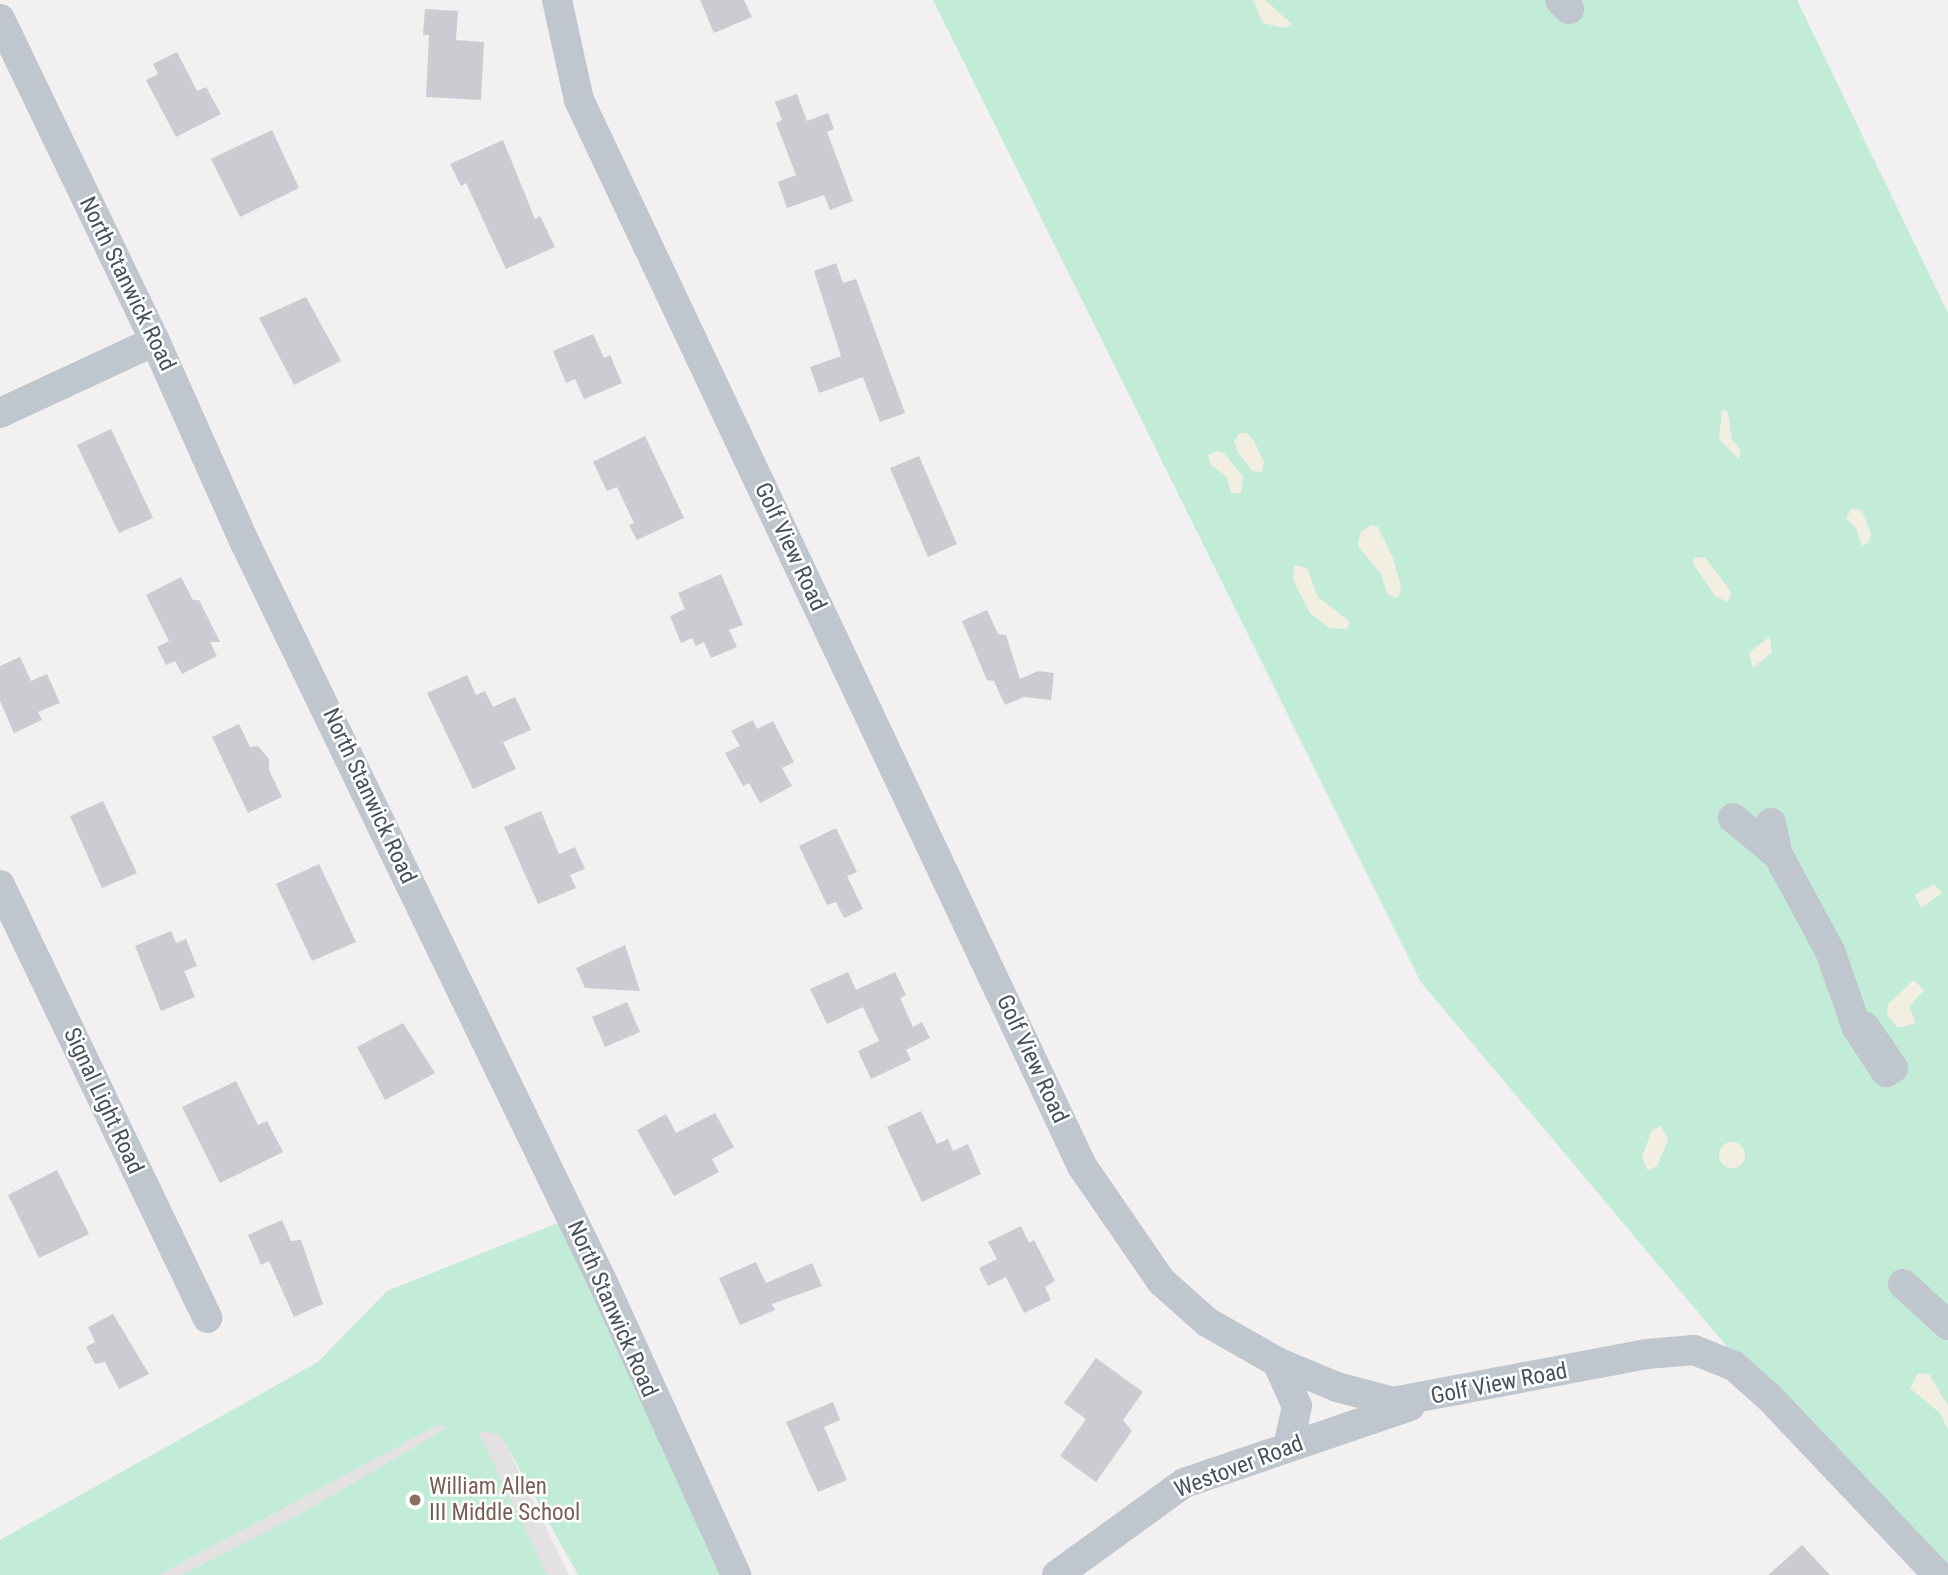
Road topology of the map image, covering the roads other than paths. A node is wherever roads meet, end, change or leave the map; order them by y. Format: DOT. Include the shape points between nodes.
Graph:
graph roads {
  1 [pos="557,0"];
  2 [pos="0,19"];
  3 [pos="155,341"];
  4 [pos="0,413"];
  5 [pos="1732,818"];
  6 [pos="1771,823"];
  7 [pos="1778,855"];
  8 [pos="0,885"];
  9 [pos="1865,1027"];
  10 [pos="1903,1284"];
  11 [pos="206,1318"];
  12 [pos="1948,1325"];
  13 [pos="1277,1362"];
  14 [pos="1440,1396"];
  15 [pos="1288,1447"];
  16 [pos="736,1575"];
  17 [pos="1056,1575"];
  18 [pos="1938,1575"];
  1 -- 13 [label="street, Golf View Road" via="579,100 1082,1166 1161,1281 1207,1322"];
  2 -- 3 [label="street, North Stanwick Road"];
  3 -- 4 [label="street"];
  3 -- 16 [label="street, North Stanwick Road" via="246,545 604,1285"];
  5 -- 7 [label="street"];
  6 -- 7 [label="street"];
  7 -- 9 [label="street" via="1830,951 1857,1028 1886,1072 1893,1068"];
  8 -- 11 [label="street, Signal Light Road"];
  10 -- 12 [label="street"];
  13 -- 14 [label="street, Golf View Road" via="1337,1387 1393,1402"];
  13 -- 15 [label="street" via="1297,1406"];
  14 -- 15 [label="street, Westover Road"];
  14 -- 18 [label="street, Golf View Road" via="1647,1354 1694,1350 1734,1366 1770,1398"];
  15 -- 17 [label="street, Westover Road" via="1184,1483"];
}
